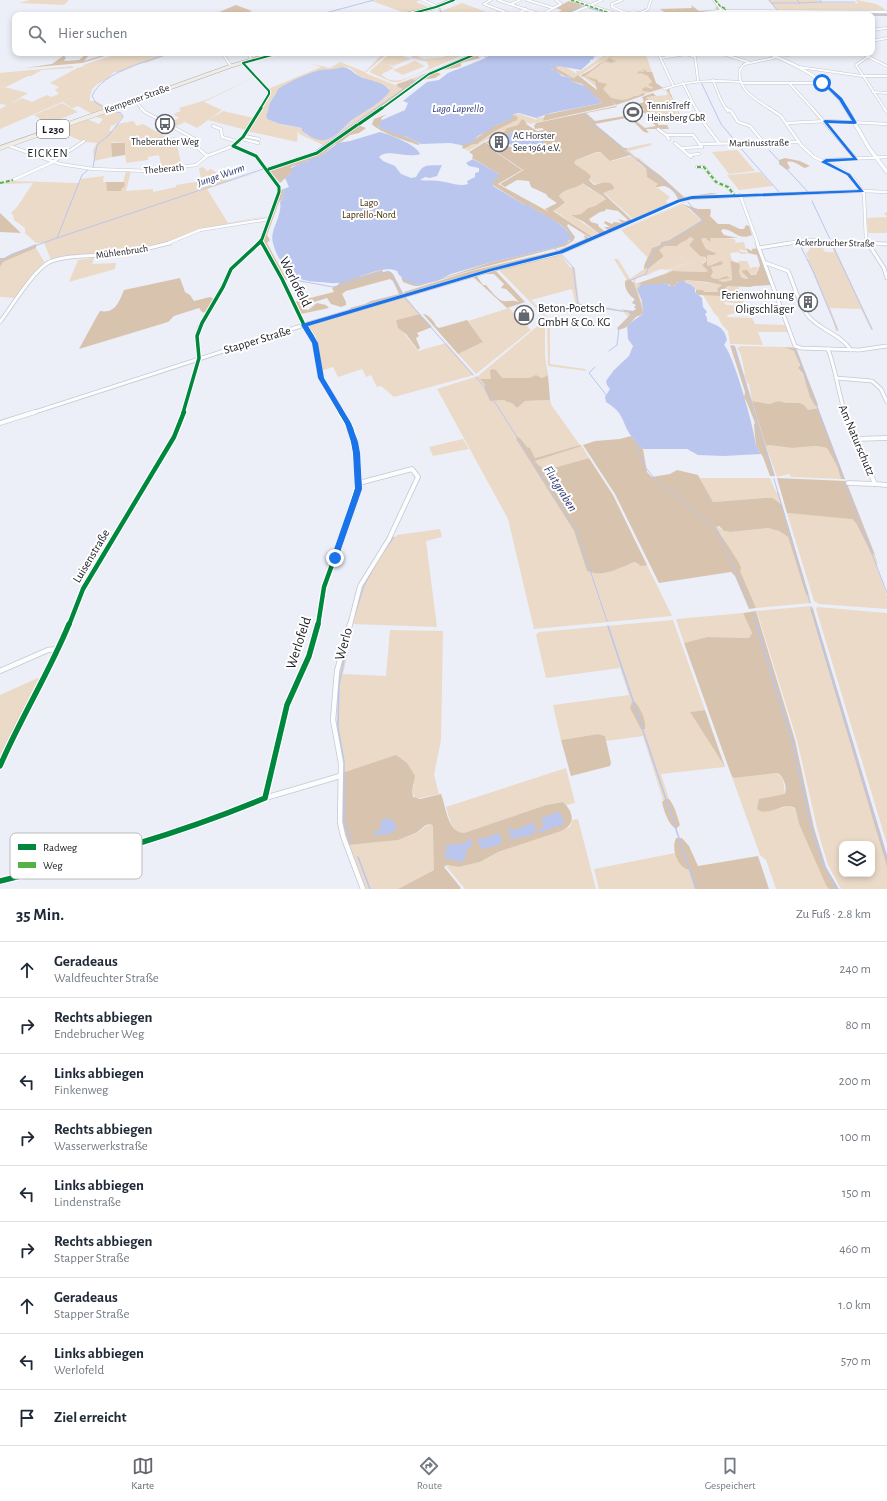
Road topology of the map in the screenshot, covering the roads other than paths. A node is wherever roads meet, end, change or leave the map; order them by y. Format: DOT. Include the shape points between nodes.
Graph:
graph roads {
  1 [pos="423,0"];
  2 [pos="452,0"];
  3 [pos="491,0"];
  4 [pos="498,0"];
  5 [pos="520,0"];
  6 [pos="528,0"];
  7 [pos="556,0"];
  8 [pos="573,0"];
  9 [pos="602,0"];
  10 [pos="622,0"];
  11 [pos="650,0"];
  12 [pos="714,0"];
  13 [pos="511,4"];
  14 [pos="437,6"];
  15 [pos="590,6"];
  16 [pos="553,8"];
  17 [pos="526,10"];
  18 [pos="722,11"];
  19 [pos="414,12"];
  20 [pos="504,12"];
  21 [pos="520,12"];
  22 [pos="532,12"];
  23 [pos="547,12"];
  24 [pos="575,12"];
  25 [pos="609,12"];
  26 [pos="623,12"];
  27 [pos="641,12"];
  28 [pos="752,12"];
  29 [pos="887,12"];
  30 [pos="886,29"];
  31 [pos="875,30"];
  32 [pos="887,38"];
  33 [pos="875,40"];
  34 [pos="224,56"];
  35 [pos="250,56"];
  36 [pos="263,56"];
  37 [pos="674,56"];
  38 [pos="692,56"];
  39 [pos="729,56"];
  40 [pos="775,56"];
  41 [pos="781,56"];
  42 [pos="869,56"];
  43 [pos="660,58"];
  44 [pos="251,59"];
  45 [pos="242,62"];
  46 [pos="748,62"];
  47 [pos="231,66"];
  48 [pos="799,66"];
  49 [pos="887,66"];
  50 [pos="862,76"];
  51 [pos="887,76"];
  52 [pos="698,80"];
  53 [pos="713,80"];
  54 [pos="683,83"];
  55 [pos="741,83"];
  56 [pos="789,83"];
  57 [pos="822,83"];
  58 [pos="673,85"];
  59 [pos="664,89"];
  60 [pos="873,92"];
  61 [pos="887,93"];
  62 [pos="135,100"];
  63 [pos="887,112"];
  64 [pos="825,121"];
  65 [pos="787,123"];
  66 [pos="855,123"];
  67 [pos="887,124"];
  68 [pos="213,126"];
  69 [pos="658,129"];
  70 [pos="666,135"];
  71 [pos="244,136"];
  72 [pos="260,139"];
  73 [pos="670,139"];
  74 [pos="240,140"];
  75 [pos="84,141"];
  76 [pos="799,142"];
  77 [pos="258,143"];
  78 [pos="675,143"];
  79 [pos="719,143"];
  80 [pos="764,143"];
  81 [pos="699,144"];
  82 [pos="7,145"];
  83 [pos="233,146"];
  84 [pos="0,148"];
  85 [pos="681,148"];
  86 [pos="699,154"];
  87 [pos="207,156"];
  88 [pos="887,157"];
  89 [pos="874,158"];
  90 [pos="856,159"];
  91 [pos="53,162"];
  92 [pos="824,162"];
  93 [pos="697,167"];
  94 [pos="887,172"];
  95 [pos="13,180"];
  96 [pos="863,191"];
  97 [pos="887,192"];
  98 [pos="735,196"];
  99 [pos="740,196"];
  100 [pos="269,219"];
  101 [pos="261,241"];
  102 [pos="867,242"];
  103 [pos="887,244"];
  104 [pos="759,248"];
  105 [pos="766,263"];
  106 [pos="887,278"];
  107 [pos="0,322"];
  108 [pos="304,325"];
  109 [pos="887,346"];
  110 [pos="828,349"];
  111 [pos="851,350"];
  112 [pos="199,358"];
  113 [pos="836,378"];
  114 [pos="887,402"];
  115 [pos="0,423"];
  116 [pos="887,438"];
  117 [pos="854,439"];
  118 [pos="358,483"];
  119 [pos="848,483"];
  120 [pos="875,484"];
  121 [pos="887,485"];
  122 [pos="58,649"];
  123 [pos="0,671"];
  124 [pos="0,766"];
  125 [pos="340,776"];
  126 [pos="265,798"];
  127 [pos="142,843"];
  128 [pos="10,878"];
  129 [pos="0,881"];
  130 [pos="363,889"];
  1 -- 14 [label="street"];
  2 -- 14 [label="main road"];
  3 -- 20 [label="street" via="484,4"];
  4 -- 13 [label="street"];
  5 -- 13 [label="street"];
  6 -- 16 [label="street"];
  7 -- 16 [label="street" via="561,3"];
  8 -- 15 [label="main road"];
  9 -- 15 [label="street"];
  10 -- 26 [label="street" via="612,4 612,7"];
  11 -- 27 [label="street" via="648,9"];
  12 -- 18 [label="street"];
  13 -- 17 [label="street"];
  14 -- 19 [label="main road"];
  15 -- 24 [label="street"];
  15 -- 25 [label="main road"];
  16 -- 23 [label="street"];
  17 -- 21 [label="street"];
  17 -- 22 [label="street"];
  18 -- 28 [label="main road"];
  18 -- 28 [label="main road"];
  28 -- 29 [label="main road"];
  30 -- 31 [label="street"];
  32 -- 33 [label="street"];
  34 -- 47 [label="street"];
  35 -- 44 [label="street"];
  36 -- 44 [label="main road, Kempener Straße / L 230"];
  37 -- 43 [label="street"];
  38 -- 52 [label="street" via="695,57"];
  39 -- 46 [label="street"];
  40 -- 46 [label="street" via="771,59"];
  41 -- 48 [label="main road"];
  42 -- 49 [label="street"];
  42 -- 50 [label="street" via="856,64"];
  43 -- 58 [label="street"];
  44 -- 45 [label="main road, Kempener Straße / L 230"];
  45 -- 47 [label="main road, Kempener Straße / L 230"];
  45 -- 71 [label="street" via="270,92"];
  46 -- 55 [label="street" via="738,69"];
  47 -- 62 [label="main road, Kempener Straße / L 230"];
  48 -- 50 [label="street"];
  48 -- 57 [label="main road"];
  50 -- 51 [label="street"];
  50 -- 60 [label="street"];
  52 -- 53 [label="street"];
  52 -- 54 [label="street"];
  53 -- 55 [label="street"];
  53 -- 80 [label="street" via="727,109 738,122 750,126"];
  54 -- 58 [label="street"];
  54 -- 79 [label="street, Martinusstraße" via="701,120"];
  55 -- 56 [label="street"];
  55 -- 65 [label="street" via="746,92 776,112"];
  56 -- 57 [label="street"];
  56 -- 64 [label="street"];
  57 -- 66 [label="main road" via="840,99"];
  58 -- 59 [label="street"];
  60 -- 61 [label="street"];
  60 -- 63 [label="street"];
  62 -- 82 [label="main road, Kempener Straße / L 230"];
  62 -- 87 [label="street" via="144,110 195,139 198,148"];
  64 -- 65 [label="street"];
  64 -- 66 [label="street"];
  64 -- 90 [label="street"];
  65 -- 76 [label="street"];
  66 -- 67 [label="street"];
  66 -- 89 [label="main road"];
  68 -- 74 [label="street" via="221,129 222,137"];
  69 -- 70 [label="street"];
  70 -- 73 [label="street"];
  70 -- 81 [label="street" via="693,135"];
  71 -- 72 [label="street"];
  71 -- 74 [label="street"];
  74 -- 77 [label="street"];
  74 -- 83 [label="street, Theberath"];
  75 -- 91 [label="street"];
  76 -- 80 [label="street, Martinusstraße"];
  76 -- 92 [label="street" via="814,157"];
  78 -- 85 [label="street"];
  79 -- 80 [label="street, Martinusstraße"];
  79 -- 81 [label="street, Martinusstraße"];
  81 -- 85 [label="street" via="702,147"];
  82 -- 84 [label="main road, Kempener Straße / L 230"];
  82 -- 91 [label="street"];
  83 -- 87 [label="street, Theberath"];
  83 -- 100 [label="street" via="254,155 278,185 279,190"];
  85 -- 86 [label="street" via="690,156"];
  87 -- 91 [label="street, Theberath" via="196,165 149,171 90,169"];
  88 -- 89 [label="street"];
  89 -- 90 [label="street"];
  89 -- 94 [label="main road"];
  90 -- 92 [label="street"];
  91 -- 95 [label="street"];
  92 -- 96 [label="street" via="849,174"];
  93 -- 98 [label="street" via="704,167 716,182 728,187"];
  96 -- 97 [label="street, Stapper Straße"];
  96 -- 99 [label="street, Stapper Straße"];
  96 -- 102 [label="street"];
  98 -- 99 [label="street, Stapper Straße"];
  98 -- 108 [label="street, Stapper Straße" via="685,200 561,252"];
  99 -- 104 [label="street"];
  100 -- 101 [label="street"];
  100 -- 107 [label="street, Mühlenbruch" via="200,230 169,243 131,252 50,262 29,283"];
  101 -- 108 [label="street, Werlofeld"];
  101 -- 112 [label="street, Luisenstraße" via="233,267 204,319 197,336"];
  102 -- 103 [label="street, Ackerbrucher Straße"];
  102 -- 104 [label="street, Ackerbrucher Straße" via="806,240"];
  102 -- 106 [label="street" via="884,268"];
  104 -- 105 [label="street"];
  105 -- 110 [label="street" via="795,346"];
  105 -- 111 [label="street" via="788,271 807,314 840,336"];
  108 -- 112 [label="street, Stapper Straße"];
  108 -- 118 [label="street, Werlofeld" via="315,343 321,378 353,435"];
  109 -- 111 [label="street"];
  110 -- 111 [label="street"];
  110 -- 113 [label="street, Am Naturschutz"];
  112 -- 115 [label="street, Stapper Straße"];
  112 -- 122 [label="street, Luisenstraße" via="174,437 83,590"];
  113 -- 114 [label="street" via="875,383"];
  113 -- 117 [label="street, Am Naturschutz" via="843,410"];
  116 -- 117 [label="street"];
  117 -- 120 [label="street, Am Naturschutz"];
  118 -- 125 [label="street, Werlo" via="412,469 418,477 389,539 360,586 340,657 333,720 341,763"];
  118 -- 126 [label="street, Werlofeld" via="348,522 324,587 309,656 288,705"];
  119 -- 120 [label="street, Am Naturschutz"];
  120 -- 121 [label="street, Am Naturschutz"];
  122 -- 123 [label="street" via="48,650"];
  122 -- 124 [label="street, Luisenstraße" via="14,733"];
  125 -- 126 [label="street"];
  125 -- 130 [label="street, Werlo" via="340,822"];
  126 -- 127 [label="street"];
  128 -- 129 [label="street"];
}
